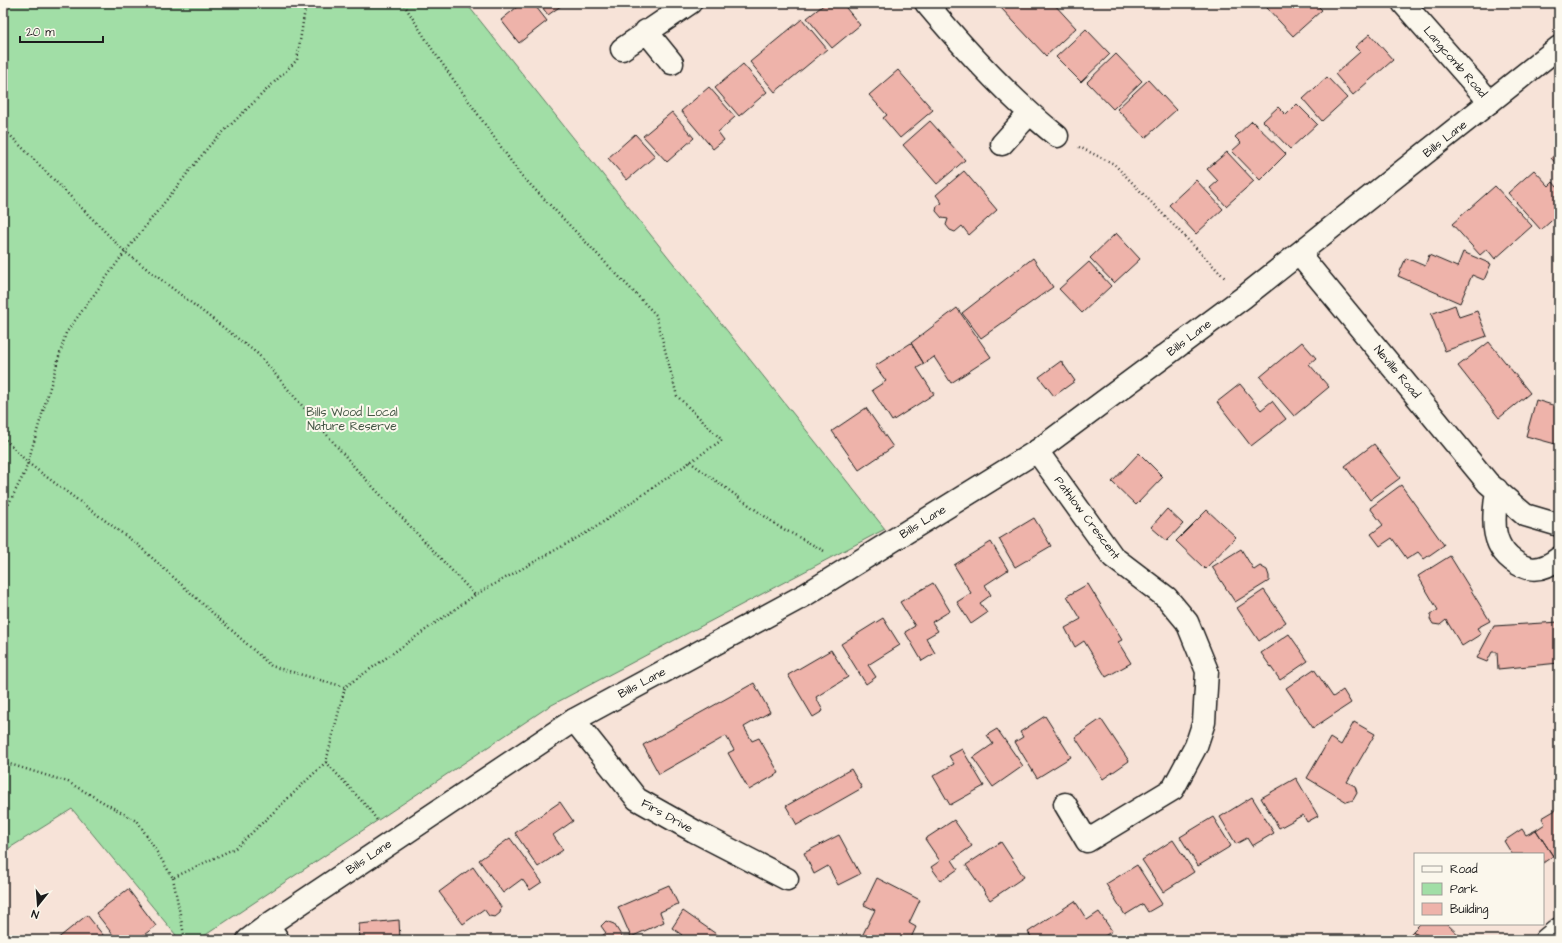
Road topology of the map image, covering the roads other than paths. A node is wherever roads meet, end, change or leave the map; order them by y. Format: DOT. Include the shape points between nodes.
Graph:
graph roads {
  1 [pos="690,3"];
  2 [pos="926,3"];
  3 [pos="1403,3"];
  4 [pos="646,31"];
  5 [pos="1559,47"];
  6 [pos="622,49"];
  7 [pos="672,64"];
  8 [pos="1490,102"];
  9 [pos="1029,114"];
  10 [pos="1057,136"];
  11 [pos="1002,144"];
  12 [pos="1299,254"];
  13 [pos="1037,451"];
  14 [pos="1497,490"];
  15 [pos="1559,525"];
  16 [pos="1559,558"];
  17 [pos="574,720"];
  18 [pos="1065,804"];
  19 [pos="787,879"];
  20 [pos="1559,929"];
  21 [pos="273,932"];
  22 [pos="248,940"];
  23 [pos="1546,940"];
  1 -- 4 [label="street"];
  2 -- 9 [label="street" via="968,53"];
  3 -- 8 [label="street, Langcomb Road"];
  4 -- 6 [label="street"];
  4 -- 7 [label="street"];
  5 -- 8 [label="street, Bills Lane"];
  8 -- 12 [label="street, Bills Lane"];
  9 -- 10 [label="street"];
  9 -- 11 [label="street"];
  12 -- 13 [label="street, Bills Lane" via="1244,298"];
  12 -- 14 [label="street, Neville Road" via="1488,483"];
  13 -- 17 [label="street, Bills Lane" via="806,595"];
  13 -- 18 [label="street, Pathlow Crescent" via="1113,557 1167,598 1187,622 1207,671 1204,722 1196,746 1173,789 1087,841"];
  14 -- 15 [label="street, Neville Road" via="1525,515"];
  14 -- 16 [label="street" via="1495,526 1503,554 1527,568 1541,568"];
  17 -- 19 [label="street, Firs Drive" via="636,799"];
  17 -- 21 [label="street, Bills Lane" via="392,842"];
  20 -- 23 [label="street"];
  21 -- 22 [label="street, Bills Lane"];
}
